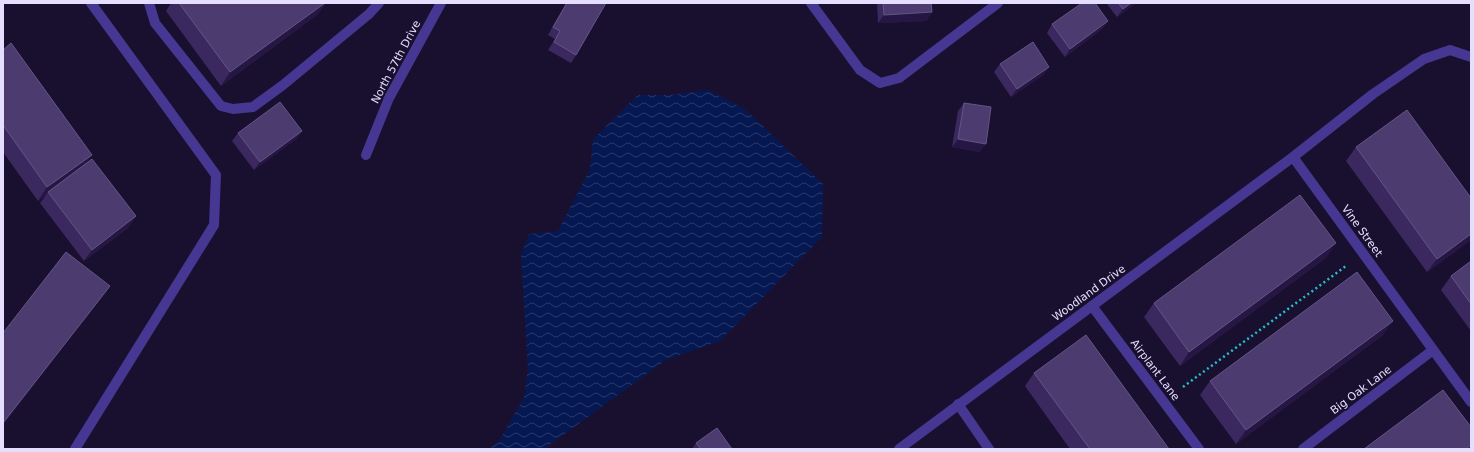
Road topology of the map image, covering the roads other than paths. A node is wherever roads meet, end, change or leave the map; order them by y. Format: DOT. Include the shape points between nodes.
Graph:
graph roads {
  1 [pos="91,3"];
  2 [pos="149,3"];
  3 [pos="379,3"];
  4 [pos="441,3"];
  5 [pos="811,3"];
  6 [pos="998,3"];
  7 [pos="1471,57"];
  8 [pos="366,155"];
  9 [pos="1293,157"];
  10 [pos="1092,306"];
  11 [pos="1433,350"];
  12 [pos="1471,402"];
  13 [pos="958,404"];
  14 [pos="75,449"];
  15 [pos="899,449"];
  16 [pos="989,449"];
  17 [pos="1199,449"];
  18 [pos="1303,449"];
  1 -- 14 [label="street" via="216,175 214,225"];
  2 -- 3 [label="street" via="155,23 164,35 221,106 233,109 253,107 283,85"];
  4 -- 8 [label="street, North 57th Drive" via="389,98"];
  5 -- 6 [label="street" via="860,70 880,83 899,78"];
  7 -- 9 [label="street" via="1450,50 1424,59 1372,94"];
  9 -- 10 [label="street, Woodland Drive"];
  9 -- 11 [label="street, Vine Street"];
  10 -- 13 [label="street, Woodland Drive"];
  10 -- 17 [label="street, Airplant Lane"];
  11 -- 12 [label="street, Vine Street"];
  11 -- 18 [label="street, Big Oak Lane"];
  13 -- 15 [label="street, Woodland Drive"];
  13 -- 16 [label="street"];
}
